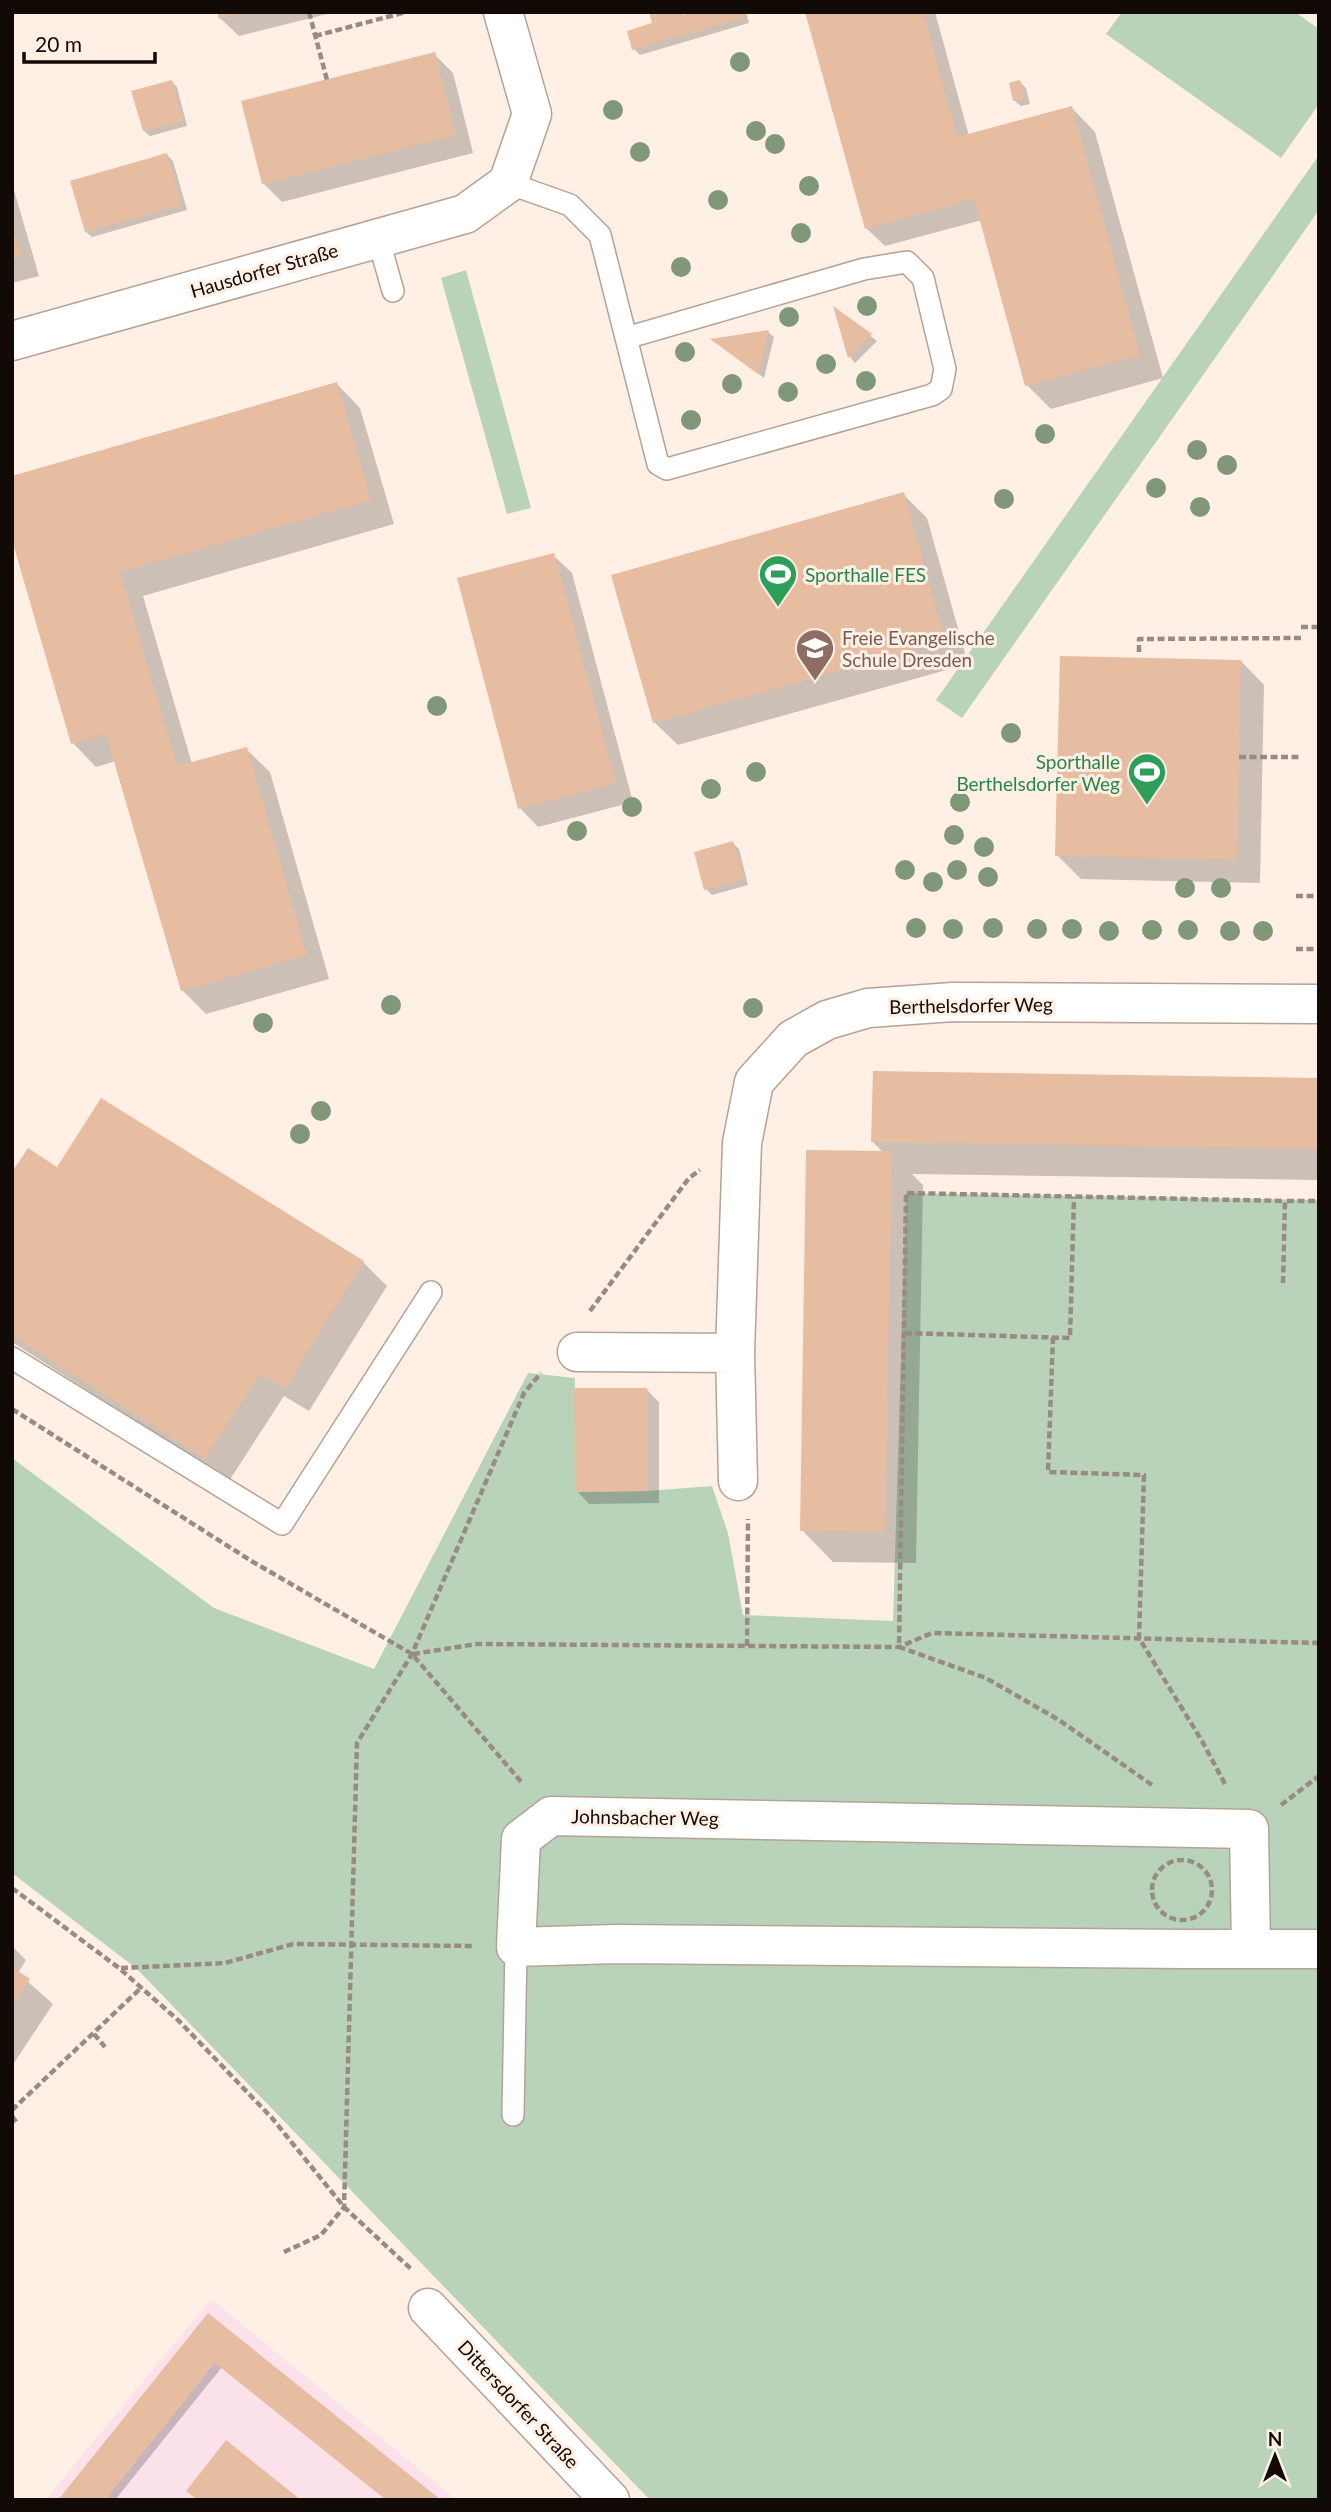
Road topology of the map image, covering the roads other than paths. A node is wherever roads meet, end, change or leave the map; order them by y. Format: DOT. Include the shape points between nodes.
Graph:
graph roads {
  1 [pos="503,12"];
  2 [pos="508,183"];
  3 [pos="378,238"];
  4 [pos="393,291"];
  5 [pos="626,338"];
  6 [pos="12,341"];
  7 [pos="1319,1004"];
  8 [pos="431,1292"];
  9 [pos="577,1352"];
  10 [pos="735,1353"];
  11 [pos="12,1358"];
  12 [pos="738,1481"];
  13 [pos="516,1947"];
  14 [pos="1251,1949"];
  15 [pos="1319,1949"];
  16 [pos="513,2115"];
  17 [pos="428,2308"];
  18 [pos="610,2500"];
  1 -- 2 [label="street" via="532,114"];
  2 -- 3 [label="street, Hausdorfer Straße" via="465,214"];
  2 -- 5 [label="lane" via="570,205 600,235"];
  3 -- 4 [label="lane"];
  3 -- 6 [label="street, Hausdorfer Straße"];
  5 -- 5 [label="lane" via="658,464 667,469 932,395 941,389 945,369 923,278 907,262 864,269"];
  7 -- 10 [label="street, Berthelsdorfer Weg" via="928,1004 868,1008 827,1020 793,1039 754,1083 742,1143"];
  8 -- 11 [label="lane" via="282,1524"];
  9 -- 10 [label="street"];
  10 -- 12 [label="street, Berthelsdorfer Weg"];
  13 -- 14 [label="street"];
  13 -- 14 [label="street, Johnsbacher Weg" via="521,1839 551,1815 1249,1829"];
  13 -- 16 [label="lane"];
  14 -- 15 [label="street"];
  17 -- 18 [label="street, Dittersdorfer Straße"];
}
